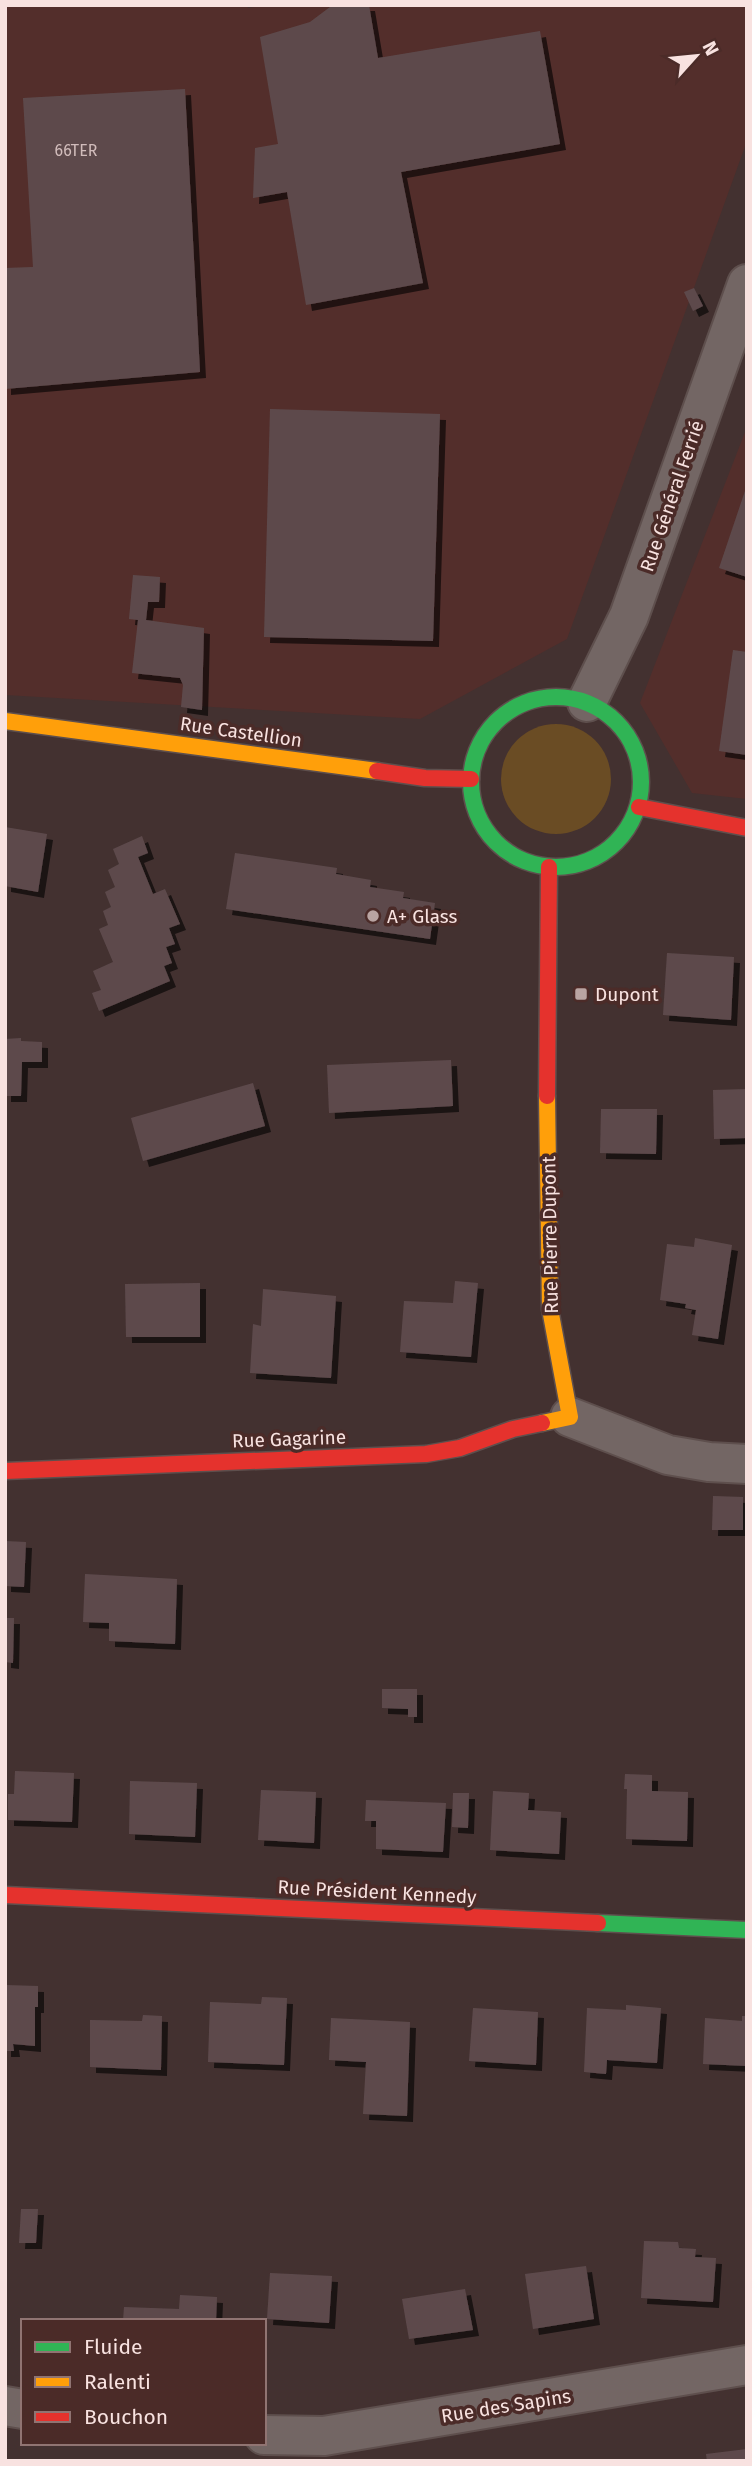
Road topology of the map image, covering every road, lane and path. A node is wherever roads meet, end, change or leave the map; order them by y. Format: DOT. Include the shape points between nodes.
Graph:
graph roads {
  1 [pos="747,284"];
  2 [pos="587,702"];
  3 [pos="5,721"];
  4 [pos="471,779"];
  5 [pos="639,807"];
  6 [pos="747,828"];
  7 [pos="549,867"];
  8 [pos="570,1417"];
  9 [pos="747,1464"];
  10 [pos="5,1471"];
  11 [pos="5,1895"];
  12 [pos="747,1930"];
  13 [pos="747,2365"];
  14 [pos="266,2435"];
  1 -- 2 [label="street, Rue Général Ferrié" via="629,616"];
  2 -- 4 [label="street" via="562,696 512,708 478,746"];
  2 -- 5 [label="street" via="610,716 627,735 638,759"];
  3 -- 4 [label="street, Rue Castellion" via="425,778"];
  4 -- 7 [label="street" via="480,820 494,841 514,857"];
  5 -- 6 [label="street"];
  5 -- 7 [label="street" via="625,833 608,850 586,862"];
  7 -- 8 [label="street, Rue Pierre Dupont" via="550,1309"];
  8 -- 9 [label="street" via="668,1455"];
  8 -- 10 [label="street, Rue Gagarine" via="426,1454"];
  11 -- 12 [label="street, Rue Président Kennedy"];
  13 -- 14 [label="street, Rue des Sapins" via="324,2436"];
}
